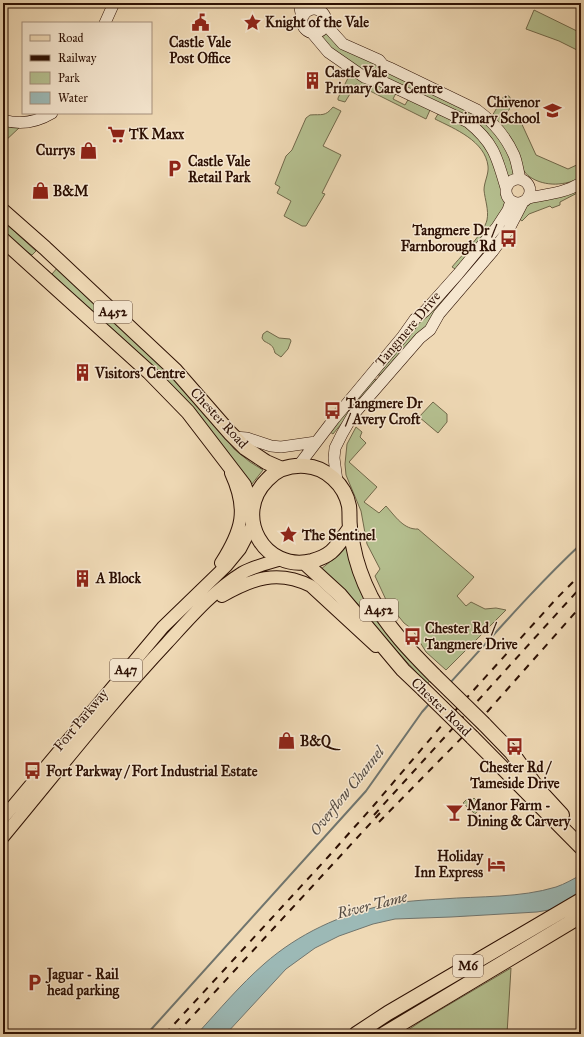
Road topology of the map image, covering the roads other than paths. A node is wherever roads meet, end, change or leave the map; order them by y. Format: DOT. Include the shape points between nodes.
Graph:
graph roads {
  1 [pos="114,3"];
  2 [pos="299,3"];
  3 [pos="317,7"];
  4 [pos="302,18"];
  5 [pos="105,22"];
  6 [pos="325,24"];
  7 [pos="312,33"];
  8 [pos="50,114"];
  9 [pos="3,120"];
  10 [pos="520,179"];
  11 [pos="578,185"];
  12 [pos="506,188"];
  13 [pos="527,196"];
  14 [pos="511,201"];
  15 [pos="3,211"];
  16 [pos="3,240"];
  17 [pos="45,248"];
  18 [pos="84,313"];
  19 [pos="234,437"];
  20 [pos="316,442"];
  21 [pos="226,461"];
  22 [pos="299,465"];
  23 [pos="282,469"];
  24 [pos="337,481"];
  25 [pos="252,509"];
  26 [pos="252,526"];
  27 [pos="350,528"];
  28 [pos="282,559"];
  29 [pos="305,563"];
  30 [pos="186,622"];
  31 [pos="163,627"];
  32 [pos="404,670"];
  33 [pos="3,818"];
  34 [pos="581,836"];
  35 [pos="3,837"];
  36 [pos="581,847"];
  37 [pos="581,900"];
  38 [pos="581,916"];
  39 [pos="356,1034"];
  40 [pos="384,1034"];
  1 -- 5 [label="street"];
  2 -- 4 [label="street"];
  3 -- 4 [label="street" via="304,14"];
  3 -- 6 [label="street" via="325,17"];
  4 -- 7 [label="street" via="304,27"];
  6 -- 7 [label="street" via="322,30"];
  6 -- 10 [label="street" via="343,44 379,60 383,65 487,117 504,138 514,156"];
  7 -- 12 [label="street" via="328,52 364,77 380,81 468,122 486,140 497,158"];
  8 -- 9 [label="street" via="33,121 15,123"];
  10 -- 12 [label="street" via="512,181"];
  10 -- 13 [label="street" via="527,182"];
  11 -- 13 [label="street"];
  12 -- 14 [label="street" via="506,195"];
  13 -- 14 [label="street" via="519,204"];
  13 -- 24 [label="street, Tangmere Drive" via="509,229 493,251 439,314 430,330 420,338 350,420 335,448"];
  14 -- 20 [label="street, Tangmere Drive" via="497,227 458,274 415,319"];
  15 -- 17 [label="highway, Chester Road / A452"];
  16 -- 18 [label="highway, Chester Road / A452"];
  17 -- 18 [label="highway, A452" via="41,259 43,268 74,299"];
  17 -- 19 [label="highway, Chester Road / A452" via="175,370"];
  18 -- 21 [label="highway, Chester Road / A452" via="149,372 188,412"];
  19 -- 20 [label="street" via="281,447"];
  19 -- 23 [label="highway, Chester Road / A452" via="254,455"];
  20 -- 22 [label="street, Tangmere Drive"];
  21 -- 25 [label="highway, Chester Road / A452" via="244,485"];
  21 -- 31 [label="main road" via="240,498 240,526 222,562"];
  22 -- 23 [label="highway"];
  22 -- 24 [label="highway" via="320,469"];
  23 -- 25 [label="highway" via="262,485 255,496"];
  24 -- 27 [label="highway" via="348,505"];
  25 -- 26 [label="highway"];
  26 -- 28 [label="highway" via="263,545"];
  26 -- 31 [label="main road, Fort Parkway / A47" via="240,549 226,566"];
  27 -- 29 [label="highway" via="330,553"];
  27 -- 34 [label="highway, Chester Road / A452, bridge" via="354,549 371,596 387,623 407,648 512,753 554,807"];
  28 -- 29 [label="highway"];
  28 -- 30 [label="main road, Fort Parkway / A47" via="257,566 242,574 217,591"];
  29 -- 32 [label="highway, Chester Road / A452" via="340,595"];
  30 -- 32 [label="main road" via="215,600 240,586 266,577 301,581 311,586"];
  30 -- 35 [label="main road, Fort Parkway / A47" via="144,667"];
  31 -- 33 [label="main road, Fort Parkway / A47"];
  32 -- 36 [label="highway, Chester Road / A452, bridge"];
  37 -- 39 [label="highway, M6"];
  38 -- 40 [label="highway, M6"];
}
